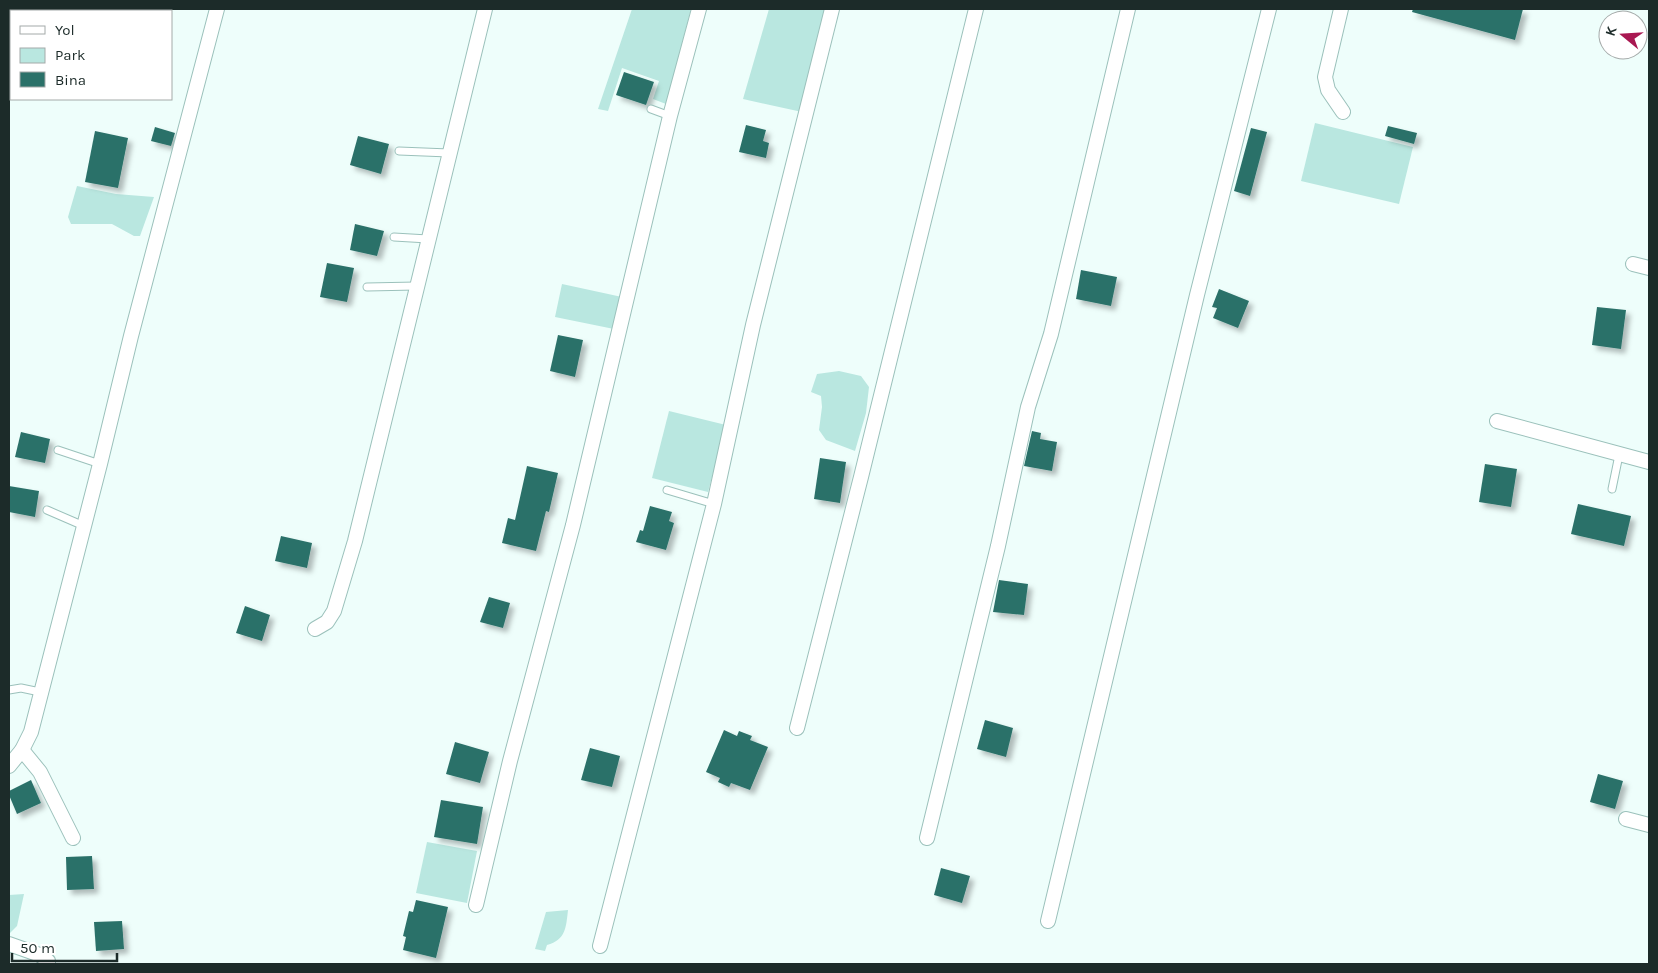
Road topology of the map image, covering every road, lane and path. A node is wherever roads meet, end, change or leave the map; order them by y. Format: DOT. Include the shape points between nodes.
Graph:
graph roads {
  1 [pos="216,9"];
  2 [pos="485,9"];
  3 [pos="698,9"];
  4 [pos="832,9"];
  5 [pos="976,9"];
  6 [pos="1128,9"];
  7 [pos="1269,9"];
  8 [pos="1341,9"];
  9 [pos="652,109"];
  10 [pos="1343,112"];
  11 [pos="670,116"];
  12 [pos="399,151"];
  13 [pos="449,153"];
  14 [pos="394,237"];
  15 [pos="428,239"];
  16 [pos="1633,264"];
  17 [pos="1649,268"];
  18 [pos="416,286"];
  19 [pos="367,288"];
  20 [pos="1497,421"];
  21 [pos="58,450"];
  22 [pos="1619,455"];
  23 [pos="1649,462"];
  24 [pos="100,464"];
  25 [pos="1612,489"];
  26 [pos="667,490"];
  27 [pos="714,504"];
  28 [pos="48,510"];
  29 [pos="84,526"];
  30 [pos="315,629"];
  31 [pos="9,690"];
  32 [pos="40,692"];
  33 [pos="797,728"];
  34 [pos="22,750"];
  35 [pos="9,766"];
  36 [pos="1626,818"];
  37 [pos="1649,825"];
  38 [pos="73,838"];
  39 [pos="927,838"];
  40 [pos="476,905"];
  41 [pos="1048,921"];
  42 [pos="9,944"];
  43 [pos="600,946"];
  44 [pos="48,964"];
  1 -- 24 [label="street"];
  2 -- 13 [label="street"];
  3 -- 11 [label="street"];
  4 -- 27 [label="street" via="753,325"];
  5 -- 33 [label="street"];
  6 -- 39 [label="street" via="1051,334 1028,407 998,546"];
  7 -- 41 [label="street" via="1196,295"];
  8 -- 10 [label="street" via="1325,77 1328,90"];
  9 -- 11 [label="lane"];
  11 -- 40 [label="street" via="573,525 510,761"];
  12 -- 13 [label="lane"];
  13 -- 15 [label="street"];
  14 -- 15 [label="lane"];
  15 -- 18 [label="street"];
  16 -- 17 [label="street"];
  18 -- 19 [label="lane"];
  18 -- 30 [label="street" via="343,585 334,611 327,622"];
  20 -- 22 [label="street"];
  21 -- 24 [label="lane"];
  22 -- 23 [label="street"];
  22 -- 25 [label="lane"];
  24 -- 29 [label="street"];
  26 -- 27 [label="lane"];
  27 -- 43 [label="street"];
  28 -- 29 [label="lane"];
  29 -- 32 [label="street"];
  31 -- 32 [label="lane" via="21,688"];
  32 -- 34 [label="street" via="31,732"];
  34 -- 35 [label="street"];
  34 -- 38 [label="street" via="40,772"];
  36 -- 37 [label="street"];
  42 -- 44 [label="street" via="40,956"];
}
